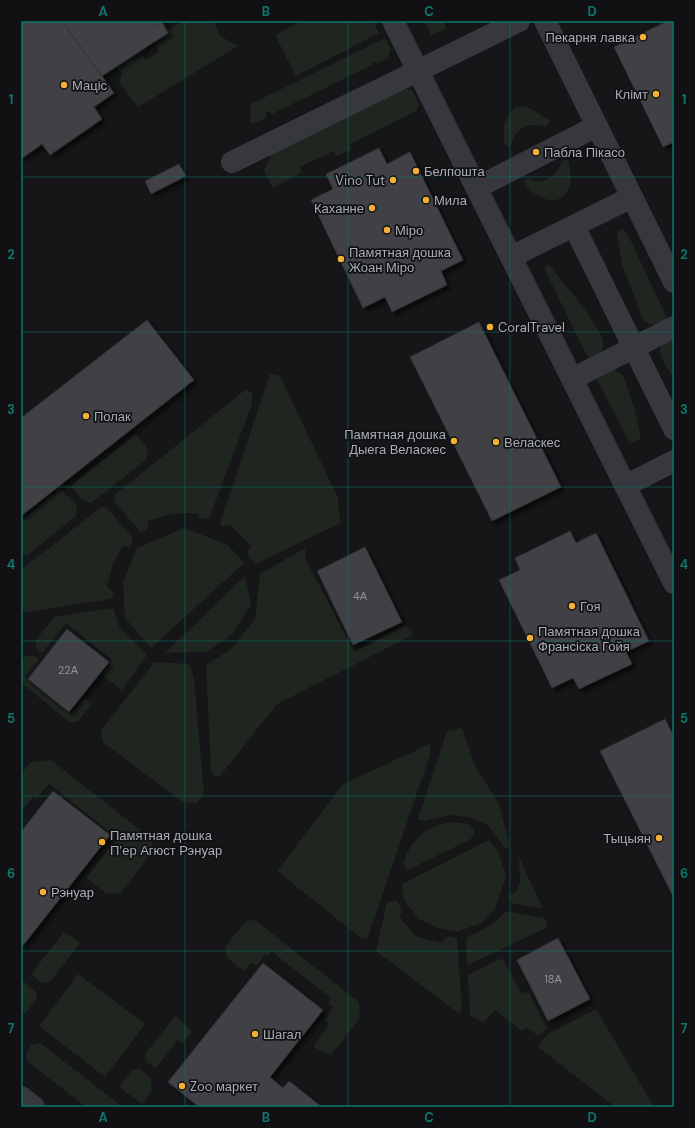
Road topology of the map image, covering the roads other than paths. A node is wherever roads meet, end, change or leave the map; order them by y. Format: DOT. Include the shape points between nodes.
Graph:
graph roads {
  1 [pos="393,21"];
  2 [pos="519,21"];
  3 [pos="545,21"];
  4 [pos="418,71"];
  5 [pos="597,126"];
  6 [pos="232,162"];
  7 [pos="476,188"];
  8 [pos="632,197"];
  9 [pos="574,226"];
  10 [pos="511,257"];
  11 [pos="674,282"];
  12 [pos="674,327"];
  13 [pos="634,348"];
  14 [pos="572,379"];
  15 [pos="674,429"];
  16 [pos="674,461"];
  17 [pos="625,486"];
  18 [pos="671,569"];
  19 [pos="21,1097"];
  20 [pos="34,1107"];
  1 -- 4 [label="street"];
  2 -- 4 [label="street"];
  3 -- 5 [label="street"];
  4 -- 6 [label="street"];
  4 -- 7 [label="street"];
  5 -- 7 [label="street"];
  5 -- 8 [label="street"];
  7 -- 10 [label="street"];
  8 -- 9 [label="street"];
  8 -- 11 [label="street"];
  9 -- 10 [label="street"];
  9 -- 13 [label="street"];
  10 -- 14 [label="street"];
  12 -- 13 [label="street"];
  13 -- 14 [label="street"];
  13 -- 15 [label="street"];
  14 -- 17 [label="street"];
  16 -- 17 [label="street"];
  17 -- 18 [label="street"];
  19 -- 20 [label="street"];
}
